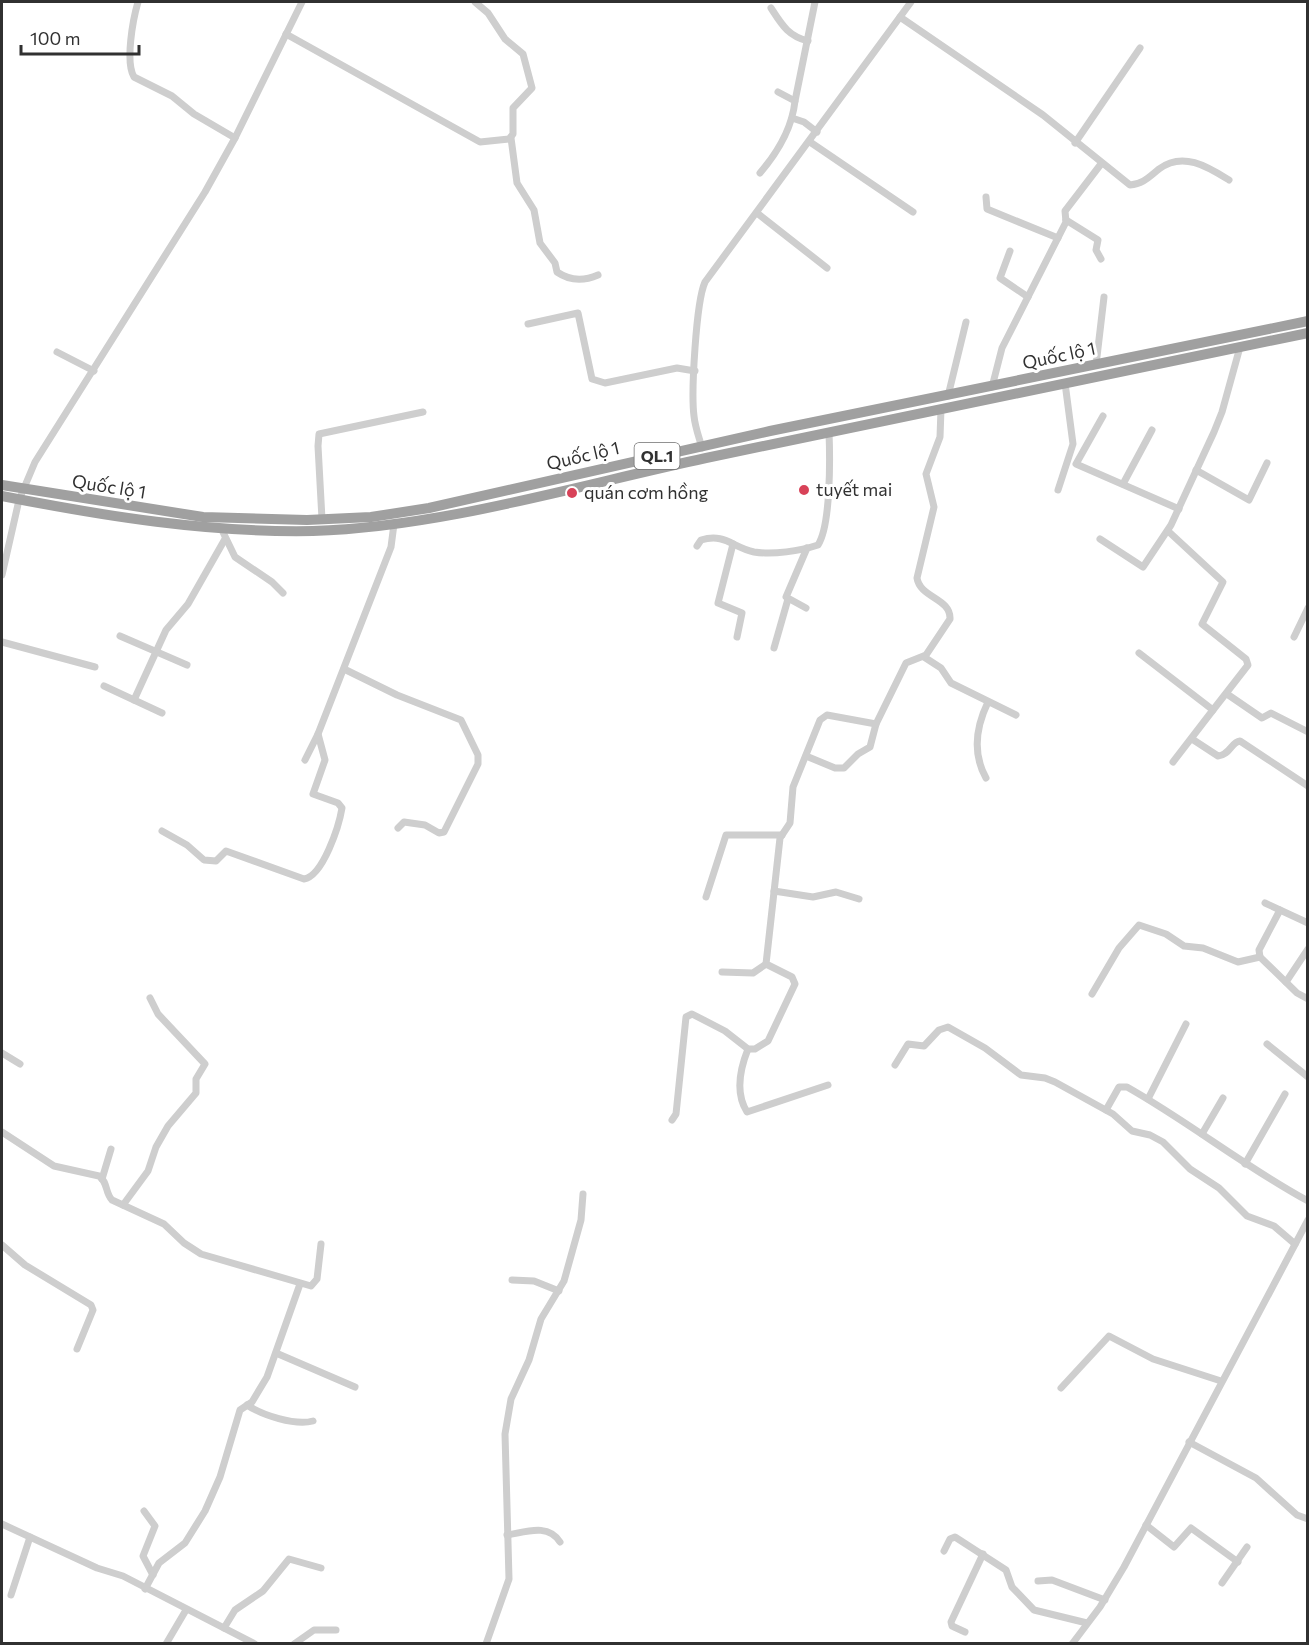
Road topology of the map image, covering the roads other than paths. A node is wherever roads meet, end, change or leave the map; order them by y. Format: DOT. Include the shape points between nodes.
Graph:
graph roads {
  1 [pos="138,2"];
  2 [pos="302,2"];
  3 [pos="475,2"];
  4 [pos="814,2"];
  5 [pos="911,2"];
  6 [pos="771,8"];
  7 [pos="900,16"];
  8 [pos="286,34"];
  9 [pos="808,40"];
  10 [pos="1140,48"];
  11 [pos="777,92"];
  12 [pos="795,101"];
  13 [pos="792,118"];
  14 [pos="817,132"];
  15 [pos="235,138"];
  16 [pos="511,138"];
  17 [pos="810,142"];
  18 [pos="1075,143"];
  19 [pos="1101,164"];
  20 [pos="760,173"];
  21 [pos="1229,180"];
  22 [pos="986,197"];
  23 [pos="913,212"];
  24 [pos="757,213"];
  25 [pos="1066,220"];
  26 [pos="1058,238"];
  27 [pos="1010,251"];
  28 [pos="1101,259"];
  29 [pos="827,268"];
  30 [pos="598,275"];
  31 [pos="1028,297"];
  32 [pos="1104,297"];
  33 [pos="1308,321"];
  34 [pos="966,322"];
  35 [pos="528,324"];
  36 [pos="1308,333"];
  37 [pos="1240,347"];
  38 [pos="57,352"];
  39 [pos="1096,365"];
  40 [pos="94,371"];
  41 [pos="695,371"];
  42 [pos="1065,383"];
  43 [pos="993,387"];
  44 [pos="948,396"];
  45 [pos="941,409"];
  46 [pos="423,412"];
  47 [pos="1103,416"];
  48 [pos="1152,430"];
  49 [pos="829,432"];
  50 [pos="701,446"];
  51 [pos="704,458"];
  52 [pos="1267,462"];
  53 [pos="1196,470"];
  54 [pos="1122,484"];
  55 [pos="2,485"];
  56 [pos="1058,490"];
  57 [pos="22,495"];
  58 [pos="2,496"];
  59 [pos="1179,509"];
  60 [pos="322,519"];
  61 [pos="394,524"];
  62 [pos="220,528"];
  63 [pos="1168,531"];
  64 [pos="225,539"];
  65 [pos="1100,539"];
  66 [pos="733,544"];
  67 [pos="697,546"];
  68 [pos="807,548"];
  69 [pos="2,575"];
  70 [pos="283,593"];
  71 [pos="788,599"];
  72 [pos="806,608"];
  73 [pos="1308,608"];
  74 [pos="120,636"];
  75 [pos="737,637"];
  76 [pos="1294,637"];
  77 [pos="2,642"];
  78 [pos="774,648"];
  79 [pos="156,651"];
  80 [pos="1139,653"];
  81 [pos="924,657"];
  82 [pos="187,665"];
  83 [pos="95,667"];
  84 [pos="344,669"];
  85 [pos="104,686"];
  86 [pos="1227,694"];
  87 [pos="134,700"];
  88 [pos="988,702"];
  89 [pos="1213,710"];
  90 [pos="162,713"];
  91 [pos="1016,715"];
  92 [pos="876,724"];
  93 [pos="1308,732"];
  94 [pos="318,734"];
  95 [pos="1192,739"];
  96 [pos="806,756"];
  97 [pos="305,760"];
  98 [pos="1173,762"];
  99 [pos="986,778"];
  100 [pos="1308,786"];
  101 [pos="398,828"];
  102 [pos="162,831"];
  103 [pos="782,835"];
  104 [pos="774,891"];
  105 [pos="706,897"];
  106 [pos="859,899"];
  107 [pos="1266,903"];
  108 [pos="1280,910"];
  109 [pos="1308,923"];
  110 [pos="1308,949"];
  111 [pos="1260,957"];
  112 [pos="766,964"];
  113 [pos="722,972"];
  114 [pos="1286,981"];
  115 [pos="1092,994"];
  116 [pos="150,998"];
  117 [pos="1308,999"];
  118 [pos="1186,1024"];
  119 [pos="1267,1044"];
  120 [pos="748,1049"];
  121 [pos="2,1053"];
  122 [pos="20,1064"];
  123 [pos="895,1065"];
  124 [pos="1308,1077"];
  125 [pos="828,1085"];
  126 [pos="1285,1094"];
  127 [pos="1223,1098"];
  128 [pos="1148,1099"];
  129 [pos="1106,1110"];
  130 [pos="672,1120"];
  131 [pos="2,1132"];
  132 [pos="1202,1134"];
  133 [pos="111,1149"];
  134 [pos="1245,1164"];
  135 [pos="102,1179"];
  136 [pos="583,1194"];
  137 [pos="1308,1201"];
  138 [pos="123,1205"];
  139 [pos="1308,1220"];
  140 [pos="321,1244"];
  141 [pos="1295,1244"];
  142 [pos="2,1245"];
  143 [pos="512,1280"];
  144 [pos="300,1284"];
  145 [pos="553,1288"];
  146 [pos="77,1349"];
  147 [pos="276,1353"];
  148 [pos="1221,1381"];
  149 [pos="355,1387"];
  150 [pos="1061,1388"];
  151 [pos="247,1405"];
  152 [pos="313,1420"];
  153 [pos="1189,1442"];
  154 [pos="144,1511"];
  155 [pos="1308,1519"];
  156 [pos="2,1524"];
  157 [pos="1146,1525"];
  158 [pos="507,1535"];
  159 [pos="30,1537"];
  160 [pos="561,1542"];
  161 [pos="1247,1547"];
  162 [pos="944,1551"];
  163 [pos="983,1554"];
  164 [pos="1238,1562"];
  165 [pos="321,1568"];
  166 [pos="153,1575"];
  167 [pos="1038,1581"];
  168 [pos="1222,1583"];
  169 [pos="145,1589"];
  170 [pos="11,1594"];
  171 [pos="1105,1600"];
  172 [pos="186,1610"];
  173 [pos="1087,1623"];
  174 [pos="224,1628"];
  175 [pos="336,1630"];
  176 [pos="965,1632"];
  177 [pos="489,1642"];
  178 [pos="166,1644"];
  179 [pos="255,1644"];
  180 [pos="294,1644"];
  181 [pos="1072,1644"];
  1 -- 15 [label="street" via="131,40 130,69 134,77 172,96"];
  2 -- 8 [label="street"];
  3 -- 16 [label="street" via="488,13 505,39 522,51 532,84 529,94 513,108"];
  4 -- 9 [label="street"];
  5 -- 7 [label="street"];
  6 -- 9 [label="street" via="785,30"];
  7 -- 14 [label="street"];
  7 -- 18 [label="street" via="1043,115"];
  8 -- 15 [label="street"];
  8 -- 16 [label="street" via="480,142"];
  9 -- 12 [label="street"];
  10 -- 18 [label="street"];
  11 -- 12 [label="street"];
  12 -- 13 [label="street"];
  13 -- 14 [label="street"];
  13 -- 20 [label="street" via="781,145"];
  14 -- 17 [label="street"];
  15 -- 40 [label="street"];
  16 -- 30 [label="street" via="517,183 534,210 540,243 555,263 556,272 585,280"];
  17 -- 23 [label="street"];
  17 -- 24 [label="street"];
  18 -- 19 [label="street"];
  19 -- 21 [label="street" via="1132,185 1145,182 1166,165 1196,161"];
  19 -- 25 [label="street" via="1065,211"];
  22 -- 26 [label="street" via="987,209"];
  24 -- 29 [label="street"];
  24 -- 41 [label="street" via="701,292"];
  25 -- 26 [label="street"];
  25 -- 28 [label="street" via="1098,240 1096,250"];
  26 -- 31 [label="street"];
  27 -- 31 [label="street" via="1000,278"];
  31 -- 43 [label="street" via="1002,348"];
  32 -- 39 [label="street"];
  33 -- 39 [label="highway, Quốc lộ 1 / QL.1"];
  34 -- 44 [label="street"];
  35 -- 41 [label="street" via="578,313 592,379 596,382 677,368"];
  36 -- 37 [label="highway, Quốc lộ 1 / QL.1"];
  37 -- 42 [label="highway, Quốc lộ 1 / QL.1"];
  37 -- 53 [label="street" via="1222,412"];
  38 -- 40 [label="street"];
  39 -- 43 [label="highway, Quốc lộ 1 / QL.1"];
  40 -- 57 [label="street" via="35,462"];
  41 -- 50 [label="street" via="693,412"];
  42 -- 45 [label="highway, Quốc lộ 1 / QL.1"];
  42 -- 56 [label="street" via="1073,444"];
  43 -- 44 [label="highway, Quốc lộ 1 / QL.1"];
  44 -- 50 [label="highway, Quốc lộ 1 / QL.1"];
  45 -- 49 [label="highway, Quốc lộ 1 / QL.1"];
  45 -- 81 [label="street" via="940,437 926,474 934,507 917,578 918,586 943,603 951,617"];
  46 -- 60 [label="street" via="319,434"];
  47 -- 54 [label="street" via="1076,464"];
  48 -- 54 [label="street"];
  49 -- 51 [label="highway, Quốc lộ 1 / QL.1"];
  49 -- 68 [label="street" via="830,469 822,538 819,545"];
  50 -- 51 [label="street"];
  50 -- 60 [label="highway, Quốc lộ 1 / QL.1" via="429,507 371,517"];
  51 -- 61 [label="highway, Quốc lộ 1 / QL.1"];
  52 -- 53 [label="street" via="1248,500"];
  53 -- 59 [label="street"];
  54 -- 59 [label="street"];
  55 -- 57 [label="highway, Quốc lộ 1 / QL.1"];
  57 -- 58 [label="highway, Quốc lộ 1 / QL.1"];
  57 -- 60 [label="highway, Quốc lộ 1 / QL.1" via="196,516"];
  57 -- 62 [label="highway, Quốc lộ 1 / QL.1" via="160,522"];
  57 -- 69 [label="street"];
  59 -- 63 [label="street"];
  61 -- 62 [label="highway, Quốc lộ 1 / QL.1" via="311,531"];
  61 -- 84 [label="street" via="391,547"];
  62 -- 64 [label="street"];
  63 -- 65 [label="street" via="1141,568"];
  63 -- 86 [label="street" via="1223,584 1202,622 1203,627 1248,662"];
  64 -- 70 [label="street" via="235,557"];
  64 -- 79 [label="street"];
  66 -- 67 [label="street" via="718,537 701,540"];
  66 -- 68 [label="street" via="757,552"];
  66 -- 75 [label="street" via="718,603 742,613"];
  68 -- 71 [label="street" via="788,590"];
  71 -- 72 [label="street"];
  71 -- 78 [label="street"];
  73 -- 76 [label="street"];
  74 -- 79 [label="street"];
  77 -- 83 [label="street"];
  79 -- 82 [label="street"];
  79 -- 87 [label="street"];
  80 -- 89 [label="street"];
  81 -- 88 [label="street" via="941,668 951,683"];
  81 -- 92 [label="street" via="906,663"];
  84 -- 94 [label="street"];
  84 -- 101 [label="street" via="460,719 478,755 478,764 444,832 404,822"];
  85 -- 87 [label="street"];
  86 -- 89 [label="street"];
  86 -- 93 [label="street" via="1260,717 1271,713"];
  87 -- 90 [label="street"];
  88 -- 91 [label="street"];
  88 -- 99 [label="street" via="978,725 977,742 978,765"];
  89 -- 95 [label="street"];
  92 -- 96 [label="street" via="825,715"];
  92 -- 96 [label="street" via="870,747 844,768"];
  94 -- 97 [label="street"];
  94 -- 102 [label="street" via="325,760 313,794 342,808 325,858 306,880 226,851 216,861 204,860 188,845"];
  95 -- 98 [label="street"];
  95 -- 100 [label="street" via="1222,756 1235,742 1243,742"];
  96 -- 103 [label="street" via="793,787 790,823"];
  103 -- 104 [label="street"];
  103 -- 105 [label="street" via="726,835"];
  104 -- 106 [label="street" via="813,897 836,892"];
  104 -- 112 [label="street"];
  107 -- 108 [label="street"];
  108 -- 109 [label="street"];
  108 -- 111 [label="street" via="1259,950"];
  110 -- 114 [label="street"];
  111 -- 114 [label="street"];
  111 -- 115 [label="street" via="1238,962 1203,948 1184,946 1167,933 1137,926"];
  112 -- 113 [label="street" via="753,973"];
  112 -- 120 [label="street" via="796,982 768,1041"];
  114 -- 117 [label="street"];
  116 -- 138 [label="street" via="158,1014 205,1064 196,1079 196,1093 168,1126 148,1171"];
  118 -- 128 [label="street"];
  119 -- 124 [label="street"];
  120 -- 125 [label="street" via="740,1073 747,1112"];
  120 -- 130 [label="street" via="692,1014 686,1017 676,1114"];
  121 -- 122 [label="street"];
  123 -- 129 [label="street" via="908,1044 924,1046 946,1027 985,1048 1021,1075 1045,1077"];
  126 -- 134 [label="street"];
  127 -- 132 [label="street"];
  128 -- 129 [label="street" via="1122,1086"];
  128 -- 132 [label="street"];
  129 -- 141 [label="street" via="1132,1131 1163,1142 1247,1216 1274,1226"];
  131 -- 135 [label="street" via="54,1166"];
  132 -- 134 [label="street"];
  133 -- 135 [label="street"];
  134 -- 137 [label="street"];
  135 -- 138 [label="street" via="110,1197"];
  136 -- 145 [label="street" via="581,1220"];
  138 -- 144 [label="street" via="164,1224 201,1254"];
  139 -- 141 [label="street"];
  140 -- 144 [label="street" via="315,1283"];
  141 -- 148 [label="street"];
  142 -- 146 [label="street" via="25,1265 91,1305 93,1310"];
  143 -- 145 [label="street" via="534,1281"];
  144 -- 147 [label="street"];
  145 -- 158 [label="street" via="508,1410"];
  147 -- 149 [label="street"];
  147 -- 151 [label="street" via="267,1377"];
  148 -- 150 [label="street" via="1152,1359 1109,1336"];
  148 -- 153 [label="street"];
  151 -- 152 [label="street" via="294,1421"];
  151 -- 166 [label="street" via="240,1410 220,1477 205,1511 188,1539 162,1560"];
  153 -- 155 [label="street" via="1256,1478 1297,1515"];
  153 -- 157 [label="street"];
  154 -- 166 [label="street" via="155,1527 143,1556"];
  156 -- 159 [label="street"];
  157 -- 164 [label="street" via="1174,1547 1191,1528"];
  157 -- 171 [label="street"];
  158 -- 160 [label="street" via="544,1530"];
  158 -- 177 [label="street" via="508,1586 492,1621"];
  159 -- 169 [label="street"];
  159 -- 170 [label="street"];
  161 -- 164 [label="street"];
  162 -- 163 [label="street" via="953,1537"];
  163 -- 173 [label="street" via="1009,1572 1012,1587 1034,1610"];
  163 -- 176 [label="street" via="951,1622"];
  164 -- 168 [label="street"];
  165 -- 174 [label="street" via="289,1559 263,1591 236,1610"];
  166 -- 169 [label="street"];
  167 -- 171 [label="street" via="1052,1580"];
  169 -- 172 [label="street"];
  171 -- 173 [label="street"];
  172 -- 174 [label="street"];
  172 -- 178 [label="street"];
  173 -- 181 [label="street"];
  174 -- 179 [label="street"];
  175 -- 180 [label="street" via="315,1630"];
}
